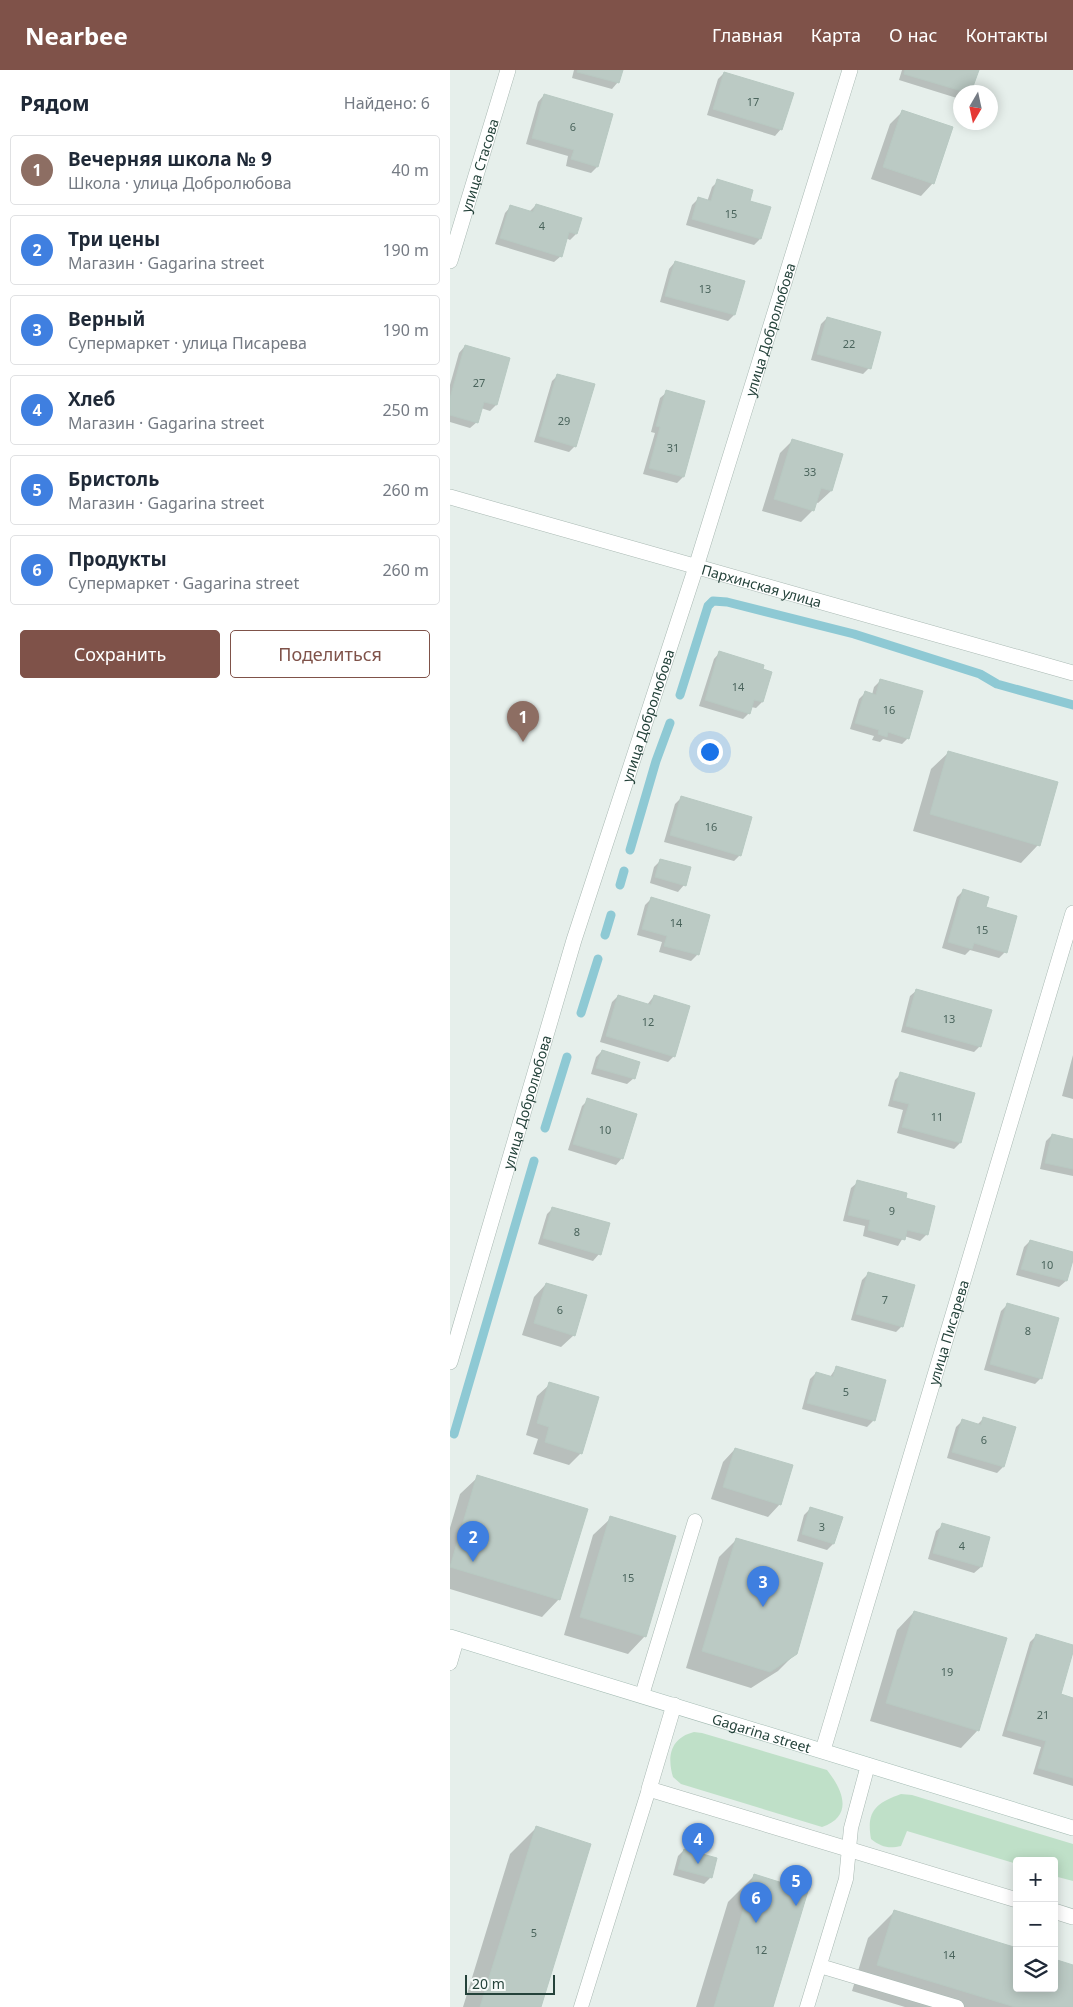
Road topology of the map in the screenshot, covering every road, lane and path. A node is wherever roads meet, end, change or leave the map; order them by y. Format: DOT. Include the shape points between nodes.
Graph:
graph roads {
  1 [pos="508,70"];
  2 [pos="850,70"];
  3 [pos="450,261"];
  4 [pos="450,497"];
  5 [pos="696,567"];
  6 [pos="1073,673"];
  7 [pos="1073,913"];
  8 [pos="450,1362"];
  9 [pos="695,1521"];
  10 [pos="453,1638"];
  11 [pos="450,1663"];
  12 [pos="642,1695"];
  13 [pos="674,1706"];
  14 [pos="823,1750"];
  15 [pos="868,1764"];
  16 [pos="648,1790"];
  17 [pos="1073,1828"];
  18 [pos="850,1850"];
  19 [pos="1013,1899"];
  20 [pos="1058,1913"];
  21 [pos="1073,1917"];
  22 [pos="820,1966"];
  23 [pos="581,2007"];
  24 [pos="807,2007"];
  25 [pos="957,2007"];
  1 -- 3 [label="street, улица Стасова"];
  2 -- 5 [label="street, улица Добролюбова"];
  4 -- 5 [label="street, Пархинская улица"];
  5 -- 6 [label="street, Пархинская улица"];
  5 -- 8 [label="street, улица Добролюбова" via="574,940"];
  7 -- 14 [label="street, улица Писарева"];
  9 -- 12 [label="lane"];
  10 -- 11 [label="lane"];
  10 -- 12 [label="street, Gagarina street"];
  12 -- 13 [label="street, Gagarina street"];
  13 -- 14 [label="street, Gagarina street"];
  13 -- 16 [label="street"];
  14 -- 15 [label="street, Gagarina street"];
  15 -- 17 [label="street, Gagarina street"];
  15 -- 18 [label="lane" via="851,1828"];
  16 -- 18 [label="street"];
  16 -- 23 [label="lane"];
  18 -- 19 [label="street"];
  18 -- 22 [label="lane" via="846,1878"];
  20 -- 21 [label="street"];
  22 -- 24 [label="lane"];
  22 -- 25 [label="lane"];
}
